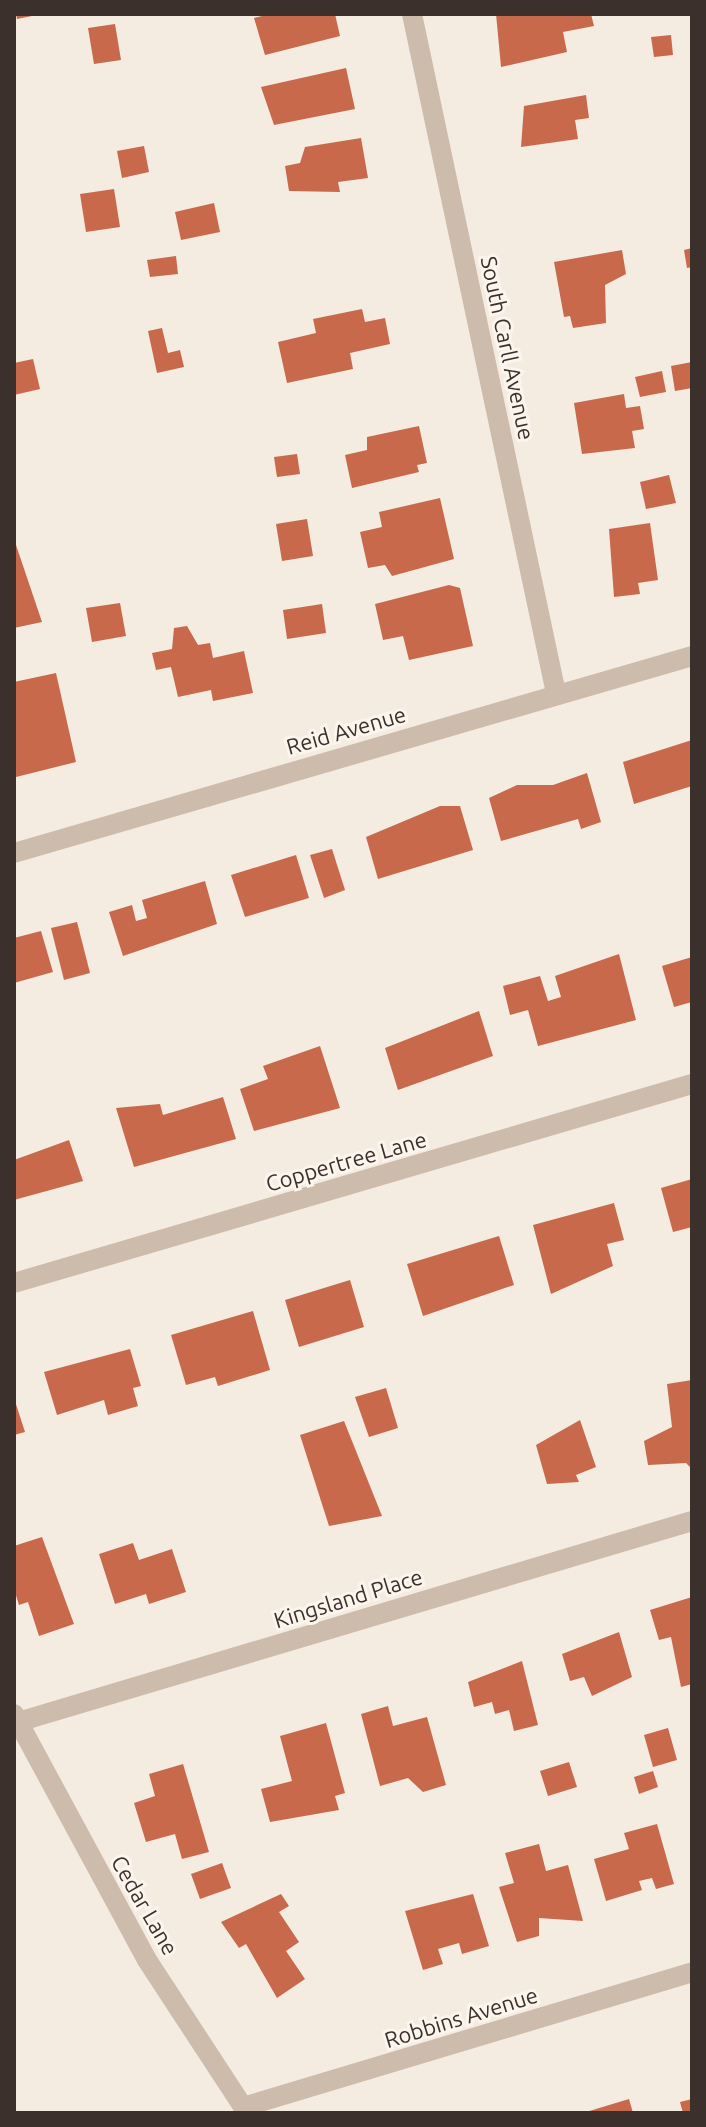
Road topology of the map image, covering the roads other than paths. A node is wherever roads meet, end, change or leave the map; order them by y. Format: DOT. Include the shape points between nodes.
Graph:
graph roads {
  1 [pos="412,14"];
  2 [pos="692,656"];
  3 [pos="556,693"];
  4 [pos="14,853"];
  5 [pos="692,1084"];
  6 [pos="14,1283"];
  7 [pos="692,1521"];
  8 [pos="16,1718"];
  9 [pos="692,1972"];
  10 [pos="245,2110"];
  1 -- 3 [label="street, South Carll Avenue"];
  2 -- 3 [label="street, Reid Avenue"];
  3 -- 4 [label="street, Reid Avenue"];
  5 -- 6 [label="street, Coppertree Lane"];
  7 -- 8 [label="street, Kingsland Place"];
  8 -- 10 [label="street, Cedar Lane" via="147,1960"];
  9 -- 10 [label="street, Robbins Avenue"];
}
